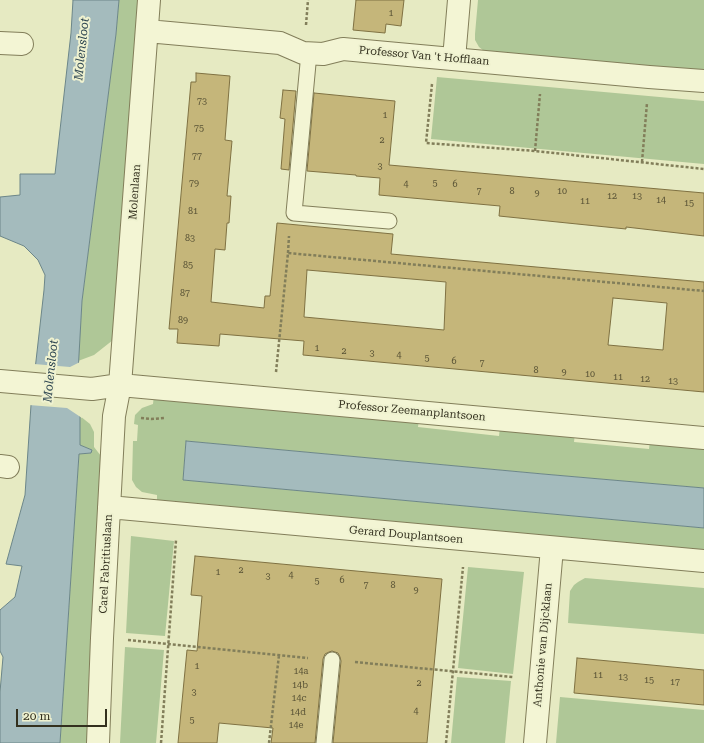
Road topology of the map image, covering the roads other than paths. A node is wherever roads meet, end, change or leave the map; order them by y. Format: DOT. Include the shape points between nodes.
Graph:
graph roads {
  1 [pos="149,0"];
  2 [pos="459,0"];
  3 [pos="147,31"];
  4 [pos="0,43"];
  5 [pos="22,44"];
  6 [pos="309,53"];
  7 [pos="444,58"];
  8 [pos="704,81"];
  9 [pos="389,221"];
  10 [pos="0,381"];
  11 [pos="120,385"];
  12 [pos="704,438"];
  13 [pos="109,507"];
  14 [pos="552,548"];
  15 [pos="704,561"];
  16 [pos="332,660"];
  17 [pos="98,743"];
  18 [pos="324,743"];
  19 [pos="535,743"];
  1 -- 3 [label="street, Molenlaan"];
  2 -- 7 [label="street"];
  3 -- 6 [label="street, Professor Van 't Hofflaan" via="280,43"];
  3 -- 11 [label="street, Molenlaan"];
  4 -- 5 [label="street"];
  6 -- 7 [label="street, Professor Van 't Hofflaan" via="323,54 343,49"];
  6 -- 9 [label="lane" via="294,213"];
  7 -- 8 [label="street, Professor Van 't Hofflaan"];
  10 -- 11 [label="street, Professor Zeemanplantsoen" via="92,389"];
  11 -- 12 [label="street, Professor Zeemanplantsoen"];
  11 -- 13 [label="street, Carel Fabritiuslaan" via="114,416"];
  13 -- 14 [label="street, Gerard Douplantsoen"];
  13 -- 17 [label="street, Carel Fabritiuslaan"];
  14 -- 15 [label="street, Gerard Douplantsoen"];
  14 -- 19 [label="street, Anthonie van Dijcklaan"];
  16 -- 18 [label="lane"];
}
